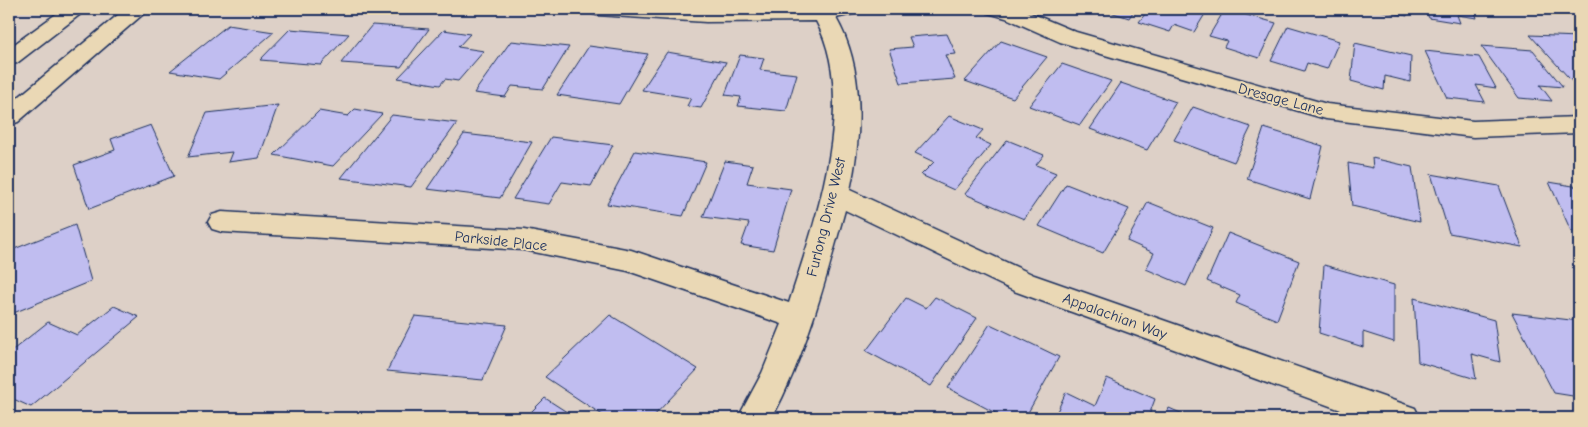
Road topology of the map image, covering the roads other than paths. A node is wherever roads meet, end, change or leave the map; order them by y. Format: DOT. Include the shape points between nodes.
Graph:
graph roads {
  1 [pos="76,9"];
  2 [pos="138,9"];
  3 [pos="597,9"];
  4 [pos="850,9"];
  5 [pos="995,9"];
  6 [pos="822,11"];
  7 [pos="9,58"];
  8 [pos="9,116"];
  9 [pos="1579,125"];
  10 [pos="835,194"];
  11 [pos="222,222"];
  12 [pos="799,318"];
  13 [pos="755,418"];
  14 [pos="1403,418"];
  1 -- 7 [label="street"];
  2 -- 8 [label="street"];
  3 -- 6 [label="street" via="706,16"];
  4 -- 6 [label="street"];
  5 -- 9 [label="street, Dresage Lane" via="1013,13 1068,37 1326,112 1473,129"];
  6 -- 10 [label="street, Furlong Drive West" via="835,35 840,54 845,115 843,153"];
  10 -- 12 [label="street, Furlong Drive West"];
  10 -- 14 [label="street, Appalachian Way" via="1024,283"];
  11 -- 12 [label="street, Parkside Place" via="524,240 631,261"];
  12 -- 13 [label="street, Furlong Drive West" via="772,389"];
}
